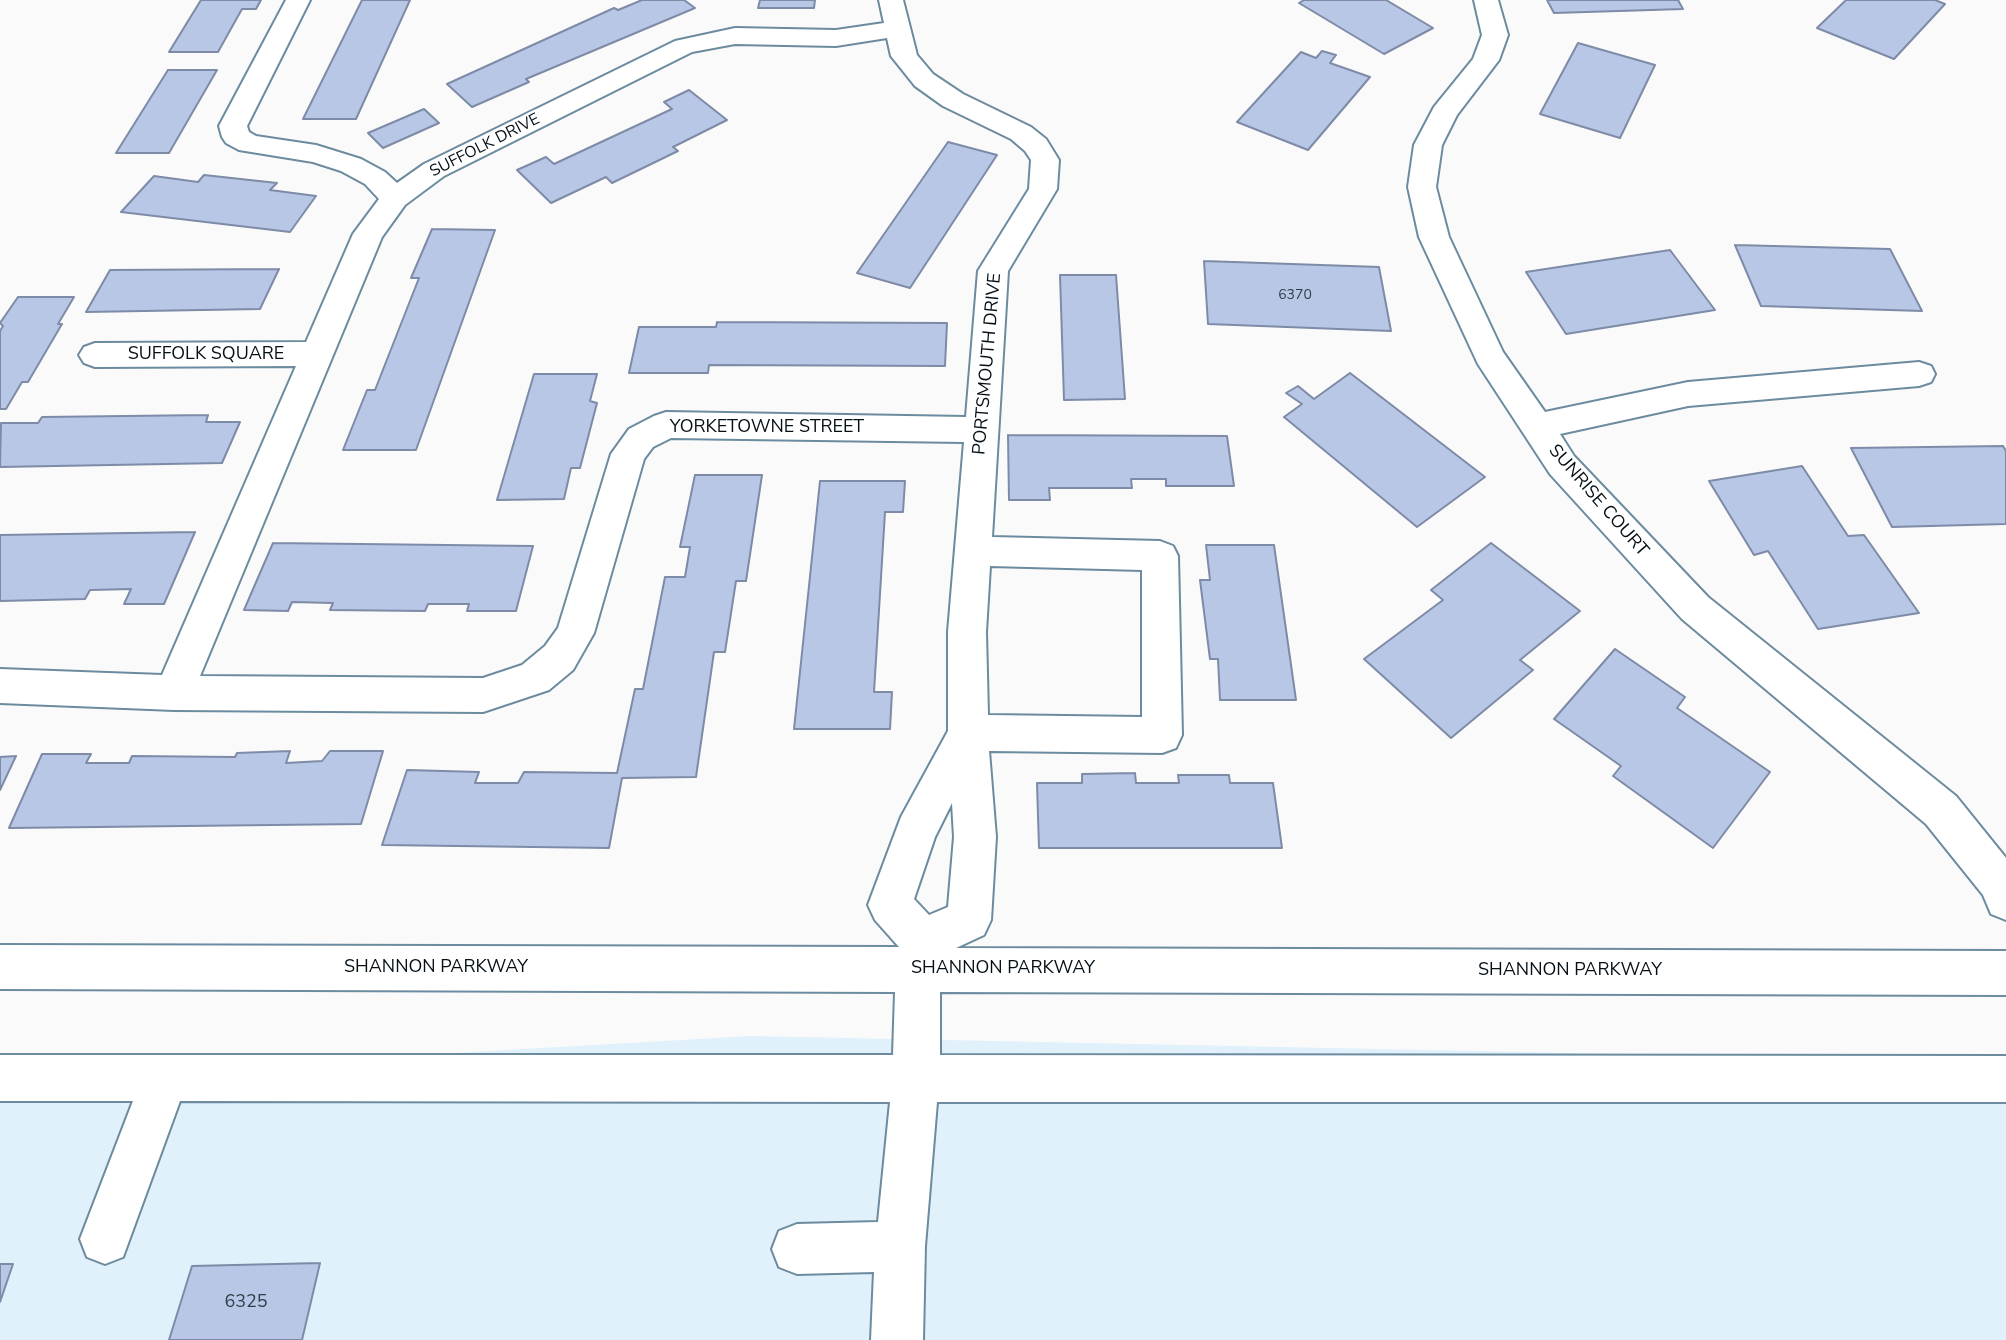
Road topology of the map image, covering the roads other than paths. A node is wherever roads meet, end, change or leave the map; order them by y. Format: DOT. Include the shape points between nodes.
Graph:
graph roads {
  1 [pos="298,0"];
  2 [pos="1486,0"];
  3 [pos="893,14"];
  4 [pos="395,198"];
  5 [pos="317,354"];
  6 [pos="95,355"];
  7 [pos="1919,374"];
  8 [pos="1535,426"];
  9 [pos="981,430"];
  10 [pos="973,551"];
  11 [pos="0,687"];
  12 [pos="174,693"];
  13 [pos="968,733"];
  14 [pos="2006,899"];
  15 [pos="920,954"];
  16 [pos="0,968"];
  17 [pos="2006,973"];
  18 [pos="0,1078"];
  19 [pos="165,1078"];
  20 [pos="916,1078"];
  21 [pos="2006,1079"];
  22 [pos="105,1239"];
  23 [pos="900,1246"];
  24 [pos="797,1249"];
  25 [pos="897,1340"];
  1 -- 4 [label="street" via="233,126 236,137 249,144 316,154 351,165 375,178"];
  2 -- 8 [label="street, SUNRISE COURT" via="1495,35 1486,60 1444,113 1428,145 1422,187 1434,237 1489,356"];
  3 -- 4 [label="street, SUFFOLK DRIVE" via="836,38 735,36 684,46 435,170"];
  3 -- 9 [label="street, PORTSMOUTH DRIVE" via="904,56 924,80 953,100 1021,133 1045,160 1043,188 993,271"];
  4 -- 5 [label="street, SUFFOLK DRIVE" via="368,234"];
  5 -- 6 [label="street, SUFFOLK SQUARE"];
  5 -- 12 [label="street, SUFFOLK DRIVE"];
  7 -- 8 [label="street" via="1688,394"];
  8 -- 14 [label="street, SUNRISE COURT" via="1562,465 1695,608 1941,810 1998,882"];
  9 -- 10 [label="street, PORTSMOUTH DRIVE"];
  9 -- 12 [label="street, YORKETOWNE STREET" via="666,425 641,438 628,454 575,633 559,658 535,678 483,695"];
  10 -- 13 [label="street, PORTSMOUTH DRIVE" via="967,632"];
  10 -- 13 [label="street" via="1160,556 1162,735"];
  11 -- 12 [label="street, YORKETOWNE STREET"];
  13 -- 15 [label="street, PORTSMOUTH DRIVE" via="916,831 890,905"];
  13 -- 15 [label="street, PORTSMOUTH DRIVE" via="975,837 969,920"];
  15 -- 16 [label="street, SHANNON PARKWAY"];
  15 -- 17 [label="street, SHANNON PARKWAY"];
  15 -- 20 [label="street"];
  18 -- 19 [label="street"];
  19 -- 20 [label="street"];
  19 -- 22 [label="street"];
  20 -- 21 [label="street"];
  20 -- 23 [label="street"];
  23 -- 24 [label="street"];
  23 -- 25 [label="street"];
}
